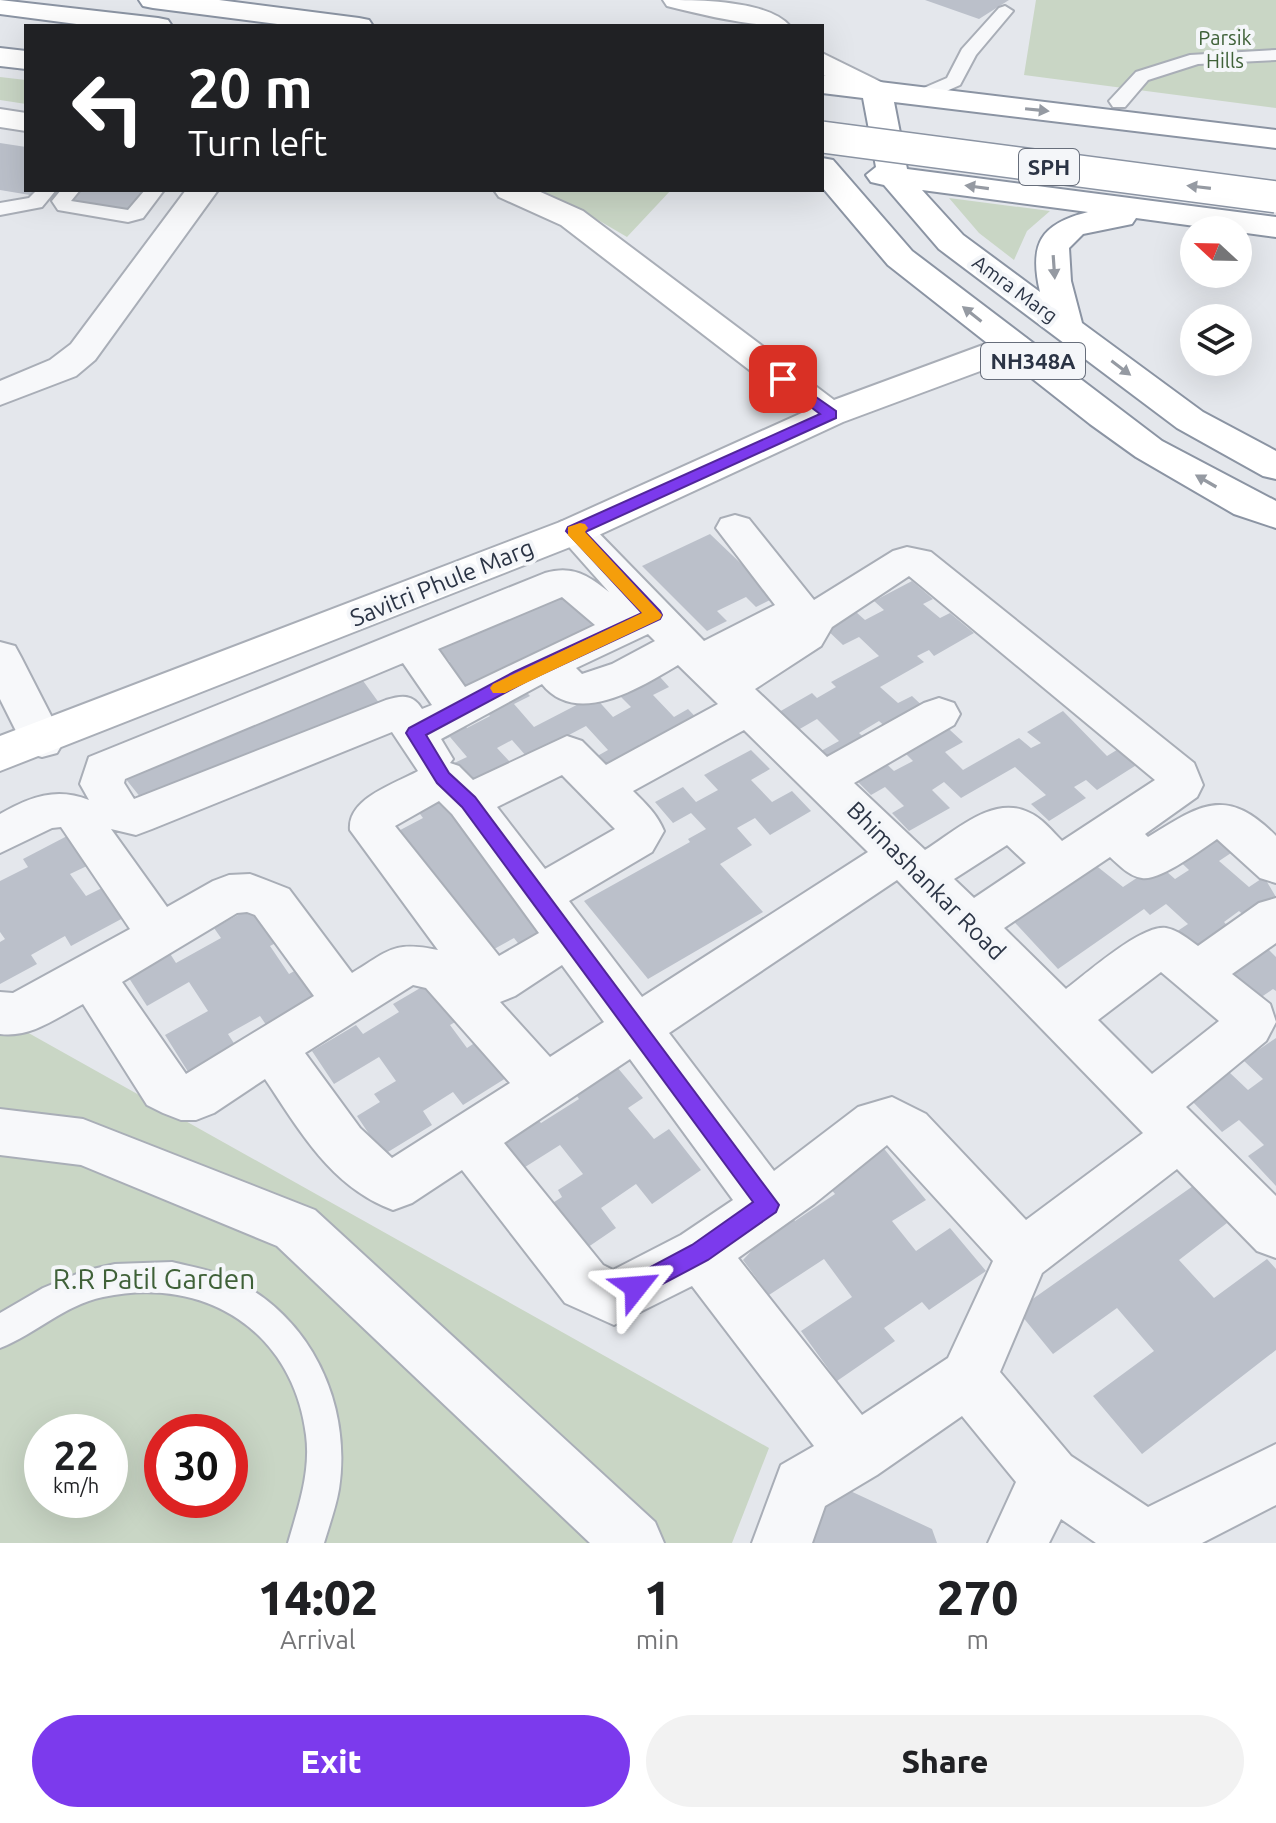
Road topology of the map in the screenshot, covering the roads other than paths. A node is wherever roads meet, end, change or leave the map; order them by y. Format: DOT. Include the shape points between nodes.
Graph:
graph roads {
  1 [pos="153,0"];
  2 [pos="677,0"];
  3 [pos="0,6"];
  4 [pos="1005,11"];
  5 [pos="142,24"];
  6 [pos="343,24"];
  7 [pos="772,24"];
  8 [pos="0,30"];
  9 [pos="24,33"];
  10 [pos="1276,55"];
  11 [pos="0,57"];
  12 [pos="24,60"];
  13 [pos="824,63"];
  14 [pos="824,84"];
  15 [pos="877,91"];
  16 [pos="918,97"];
  17 [pos="1118,101"];
  18 [pos="824,111"];
  19 [pos="0,118"];
  20 [pos="24,122"];
  21 [pos="824,137"];
  22 [pos="1276,139"];
  23 [pos="824,167"];
  24 [pos="824,169"];
  25 [pos="1276,170"];
  26 [pos="893,176"];
  27 [pos="45,192"];
  28 [pos="69,192"];
  29 [pos="154,192"];
  30 [pos="170,192"];
  31 [pos="514,192"];
  32 [pos="813,192"];
  33 [pos="199,194"];
  34 [pos="1276,197"];
  35 [pos="0,209"];
  36 [pos="1183,215"];
  37 [pos="1276,227"];
  38 [pos="900,258"];
  39 [pos="1066,327"];
  40 [pos="1014,346"];
  41 [pos="0,394"];
  42 [pos="830,414"];
  43 [pos="1276,467"];
  44 [pos="1276,515"];
  45 [pos="735,528"];
  46 [pos="574,531"];
  47 [pos="411,643"];
  48 [pos="0,657"];
  49 [pos="690,657"];
  50 [pos="549,663"];
  51 [pos="458,710"];
  52 [pos="939,714"];
  53 [pos="415,733"];
  54 [pos="42,741"];
  55 [pos="0,754"];
  56 [pos="823,780"];
  57 [pos="603,787"];
  58 [pos="456,790"];
  59 [pos="95,809"];
  60 [pos="1113,833"];
  61 [pos="0,835"];
  62 [pos="911,865"];
  63 [pos="1059,865"];
  64 [pos="1276,865"];
  65 [pos="538,896"];
  66 [pos="1276,917"];
  67 [pos="971,925"];
  68 [pos="160,935"];
  69 [pos="547,950"];
  70 [pos="1198,972"];
  71 [pos="91,976"];
  72 [pos="346,1002"];
  73 [pos="0,1013"];
  74 [pos="1063,1018"];
  75 [pos="636,1025"];
  76 [pos="272,1047"];
  77 [pos="545,1087"];
  78 [pos="1165,1121"];
  79 [pos="0,1132"];
  80 [pos="468,1138"];
  81 [pos="768,1205"];
  82 [pos="1274,1228"];
  83 [pos="700,1253"];
  84 [pos="1023,1255"];
  85 [pos="0,1332"];
  86 [pos="968,1378"];
  87 [pos="856,1454"];
  88 [pos="1276,1473"];
  89 [pos="1050,1477"];
  90 [pos="1147,1542"];
  91 [pos="306,1543"];
  92 [pos="634,1543"];
  93 [pos="782,1543"];
  94 [pos="1018,1543"];
  1 -- 6 [label="main road"];
  2 -- 7 [label="main road" via="749,13"];
  3 -- 5 [label="main road"];
  4 -- 16 [label="lane" via="968,53 954,81"];
  8 -- 9 [label="main road"];
  10 -- 17 [label="lane" via="1196,59 1142,76"];
  11 -- 12 [label="main road"];
  13 -- 15 [label="main road"];
  14 -- 15 [label="main road"];
  15 -- 16 [label="main road"];
  15 -- 26 [label="main road"];
  16 -- 22 [label="main road, one-way"];
  18 -- 25 [label="main road, SPH"];
  19 -- 20 [label="main road"];
  34 -- 21 [label="main road, SPH, one-way, bridge"];
  23 -- 26 [label="main road"];
  24 -- 38 [label="main road, Amra Marg / NH348A"];
  36 -- 26 [label="main road, one-way"];
  26 -- 39 [label="main road, Amra Marg / NH348A" via="951,242"];
  27 -- 35 [label="lane" via="35,203"];
  28 -- 29 [label="lane" via="61,201 65,206 128,216"];
  30 -- 33 [label="lane"];
  31 -- 42 [label="main road" via="572,218"];
  32 -- 38 [label="main road" via="845,211"];
  33 -- 41 [label="street" via="83,352 63,368"];
  36 -- 37 [label="main road"];
  36 -- 39 [label="main road, one-way" via="1094,219 1061,232 1052,263"];
  40 -- 38 [label="main road, Amra Marg / NH348A, one-way"];
  39 -- 43 [label="main road, Amra Marg / NH348A, one-way" via="1190,420"];
  40 -- 42 [label="main road, Savitri Phule Marg"];
  44 -- 40 [label="main road, Amra Marg / NH348A, one-way" via="1248,505 1149,449"];
  42 -- 46 [label="main road, Savitri Phule Marg"];
  45 -- 49 [label="street" via="796,604 796,612"];
  46 -- 49 [label="street, Bhimashankar Road"];
  46 -- 54 [label="main road, Savitri Phule Marg"];
  47 -- 49 [label="street" via="567,583"];
  47 -- 51 [label="street"];
  47 -- 59 [label="street" via="105,769"];
  48 -- 54 [label="street"];
  49 -- 50 [label="street"];
  49 -- 50 [label="street" via="585,690 572,688"];
  49 -- 56 [label="street, Bhimashankar Road"];
  49 -- 57 [label="street"];
  49 -- 60 [label="street" via="806,636 818,617 896,566 917,562 1178,775 1177,791"];
  50 -- 51 [label="street"];
  51 -- 53 [label="street"];
  52 -- 56 [label="street"];
  53 -- 58 [label="street"];
  53 -- 59 [label="street" via="401,711 136,817"];
  54 -- 55 [label="main road, Savitri Phule Marg"];
  56 -- 62 [label="street, Bhimashankar Road"];
  57 -- 58 [label="street" via="567,753"];
  57 -- 65 [label="street" via="641,831 636,839"];
  58 -- 65 [label="street"];
  58 -- 69 [label="street" via="378,814 373,830 489,980 498,982"];
  59 -- 61 [label="street" via="56,808"];
  59 -- 68 [label="street"];
  60 -- 63 [label="street"];
  60 -- 64 [label="street" via="1145,861 1221,820"];
  62 -- 63 [label="street" via="1003,824 1015,825"];
  62 -- 67 [label="street, Bhimashankar Road"];
  62 -- 75 [label="street"];
  63 -- 67 [label="street"];
  65 -- 75 [label="street"];
  66 -- 70 [label="street"];
  67 -- 74 [label="street, Bhimashankar Road"];
  68 -- 71 [label="street"];
  68 -- 72 [label="street" via="229,894 250,893 272,902"];
  70 -- 74 [label="street" via="1158,948"];
  70 -- 78 [label="street" via="1253,1019"];
  71 -- 73 [label="street" via="17,1015"];
  71 -- 76 [label="street" via="165,1089 181,1097 196,1097"];
  72 -- 76 [label="street"];
  72 -- 77 [label="street" via="407,964 441,971"];
  74 -- 78 [label="street, Bhimashankar Road"];
  75 -- 77 [label="street"];
  75 -- 81 [label="street"];
  76 -- 80 [label="street" via="354,1161 376,1179 393,1186"];
  77 -- 80 [label="street"];
  78 -- 82 [label="street, Bhimashankar Road"];
  78 -- 84 [label="street"];
  79 -- 92 [label="street" via="83,1142 296,1228"];
  80 -- 83 [label="street" via="584,1284 614,1298"];
  81 -- 83 [label="street"];
  81 -- 84 [label="street" via="876,1123 892,1120 908,1130"];
  83 -- 87 [label="street"];
  84 -- 86 [label="street"];
  85 -- 91 [label="lane" via="48,1300 113,1279 178,1278 236,1296 283,1333 313,1382 326,1443 319,1510"];
  86 -- 87 [label="street"];
  86 -- 89 [label="street"];
  87 -- 93 [label="street" via="802,1486"];
  88 -- 90 [label="street"];
  89 -- 90 [label="street"];
  89 -- 94 [label="street"];
}
